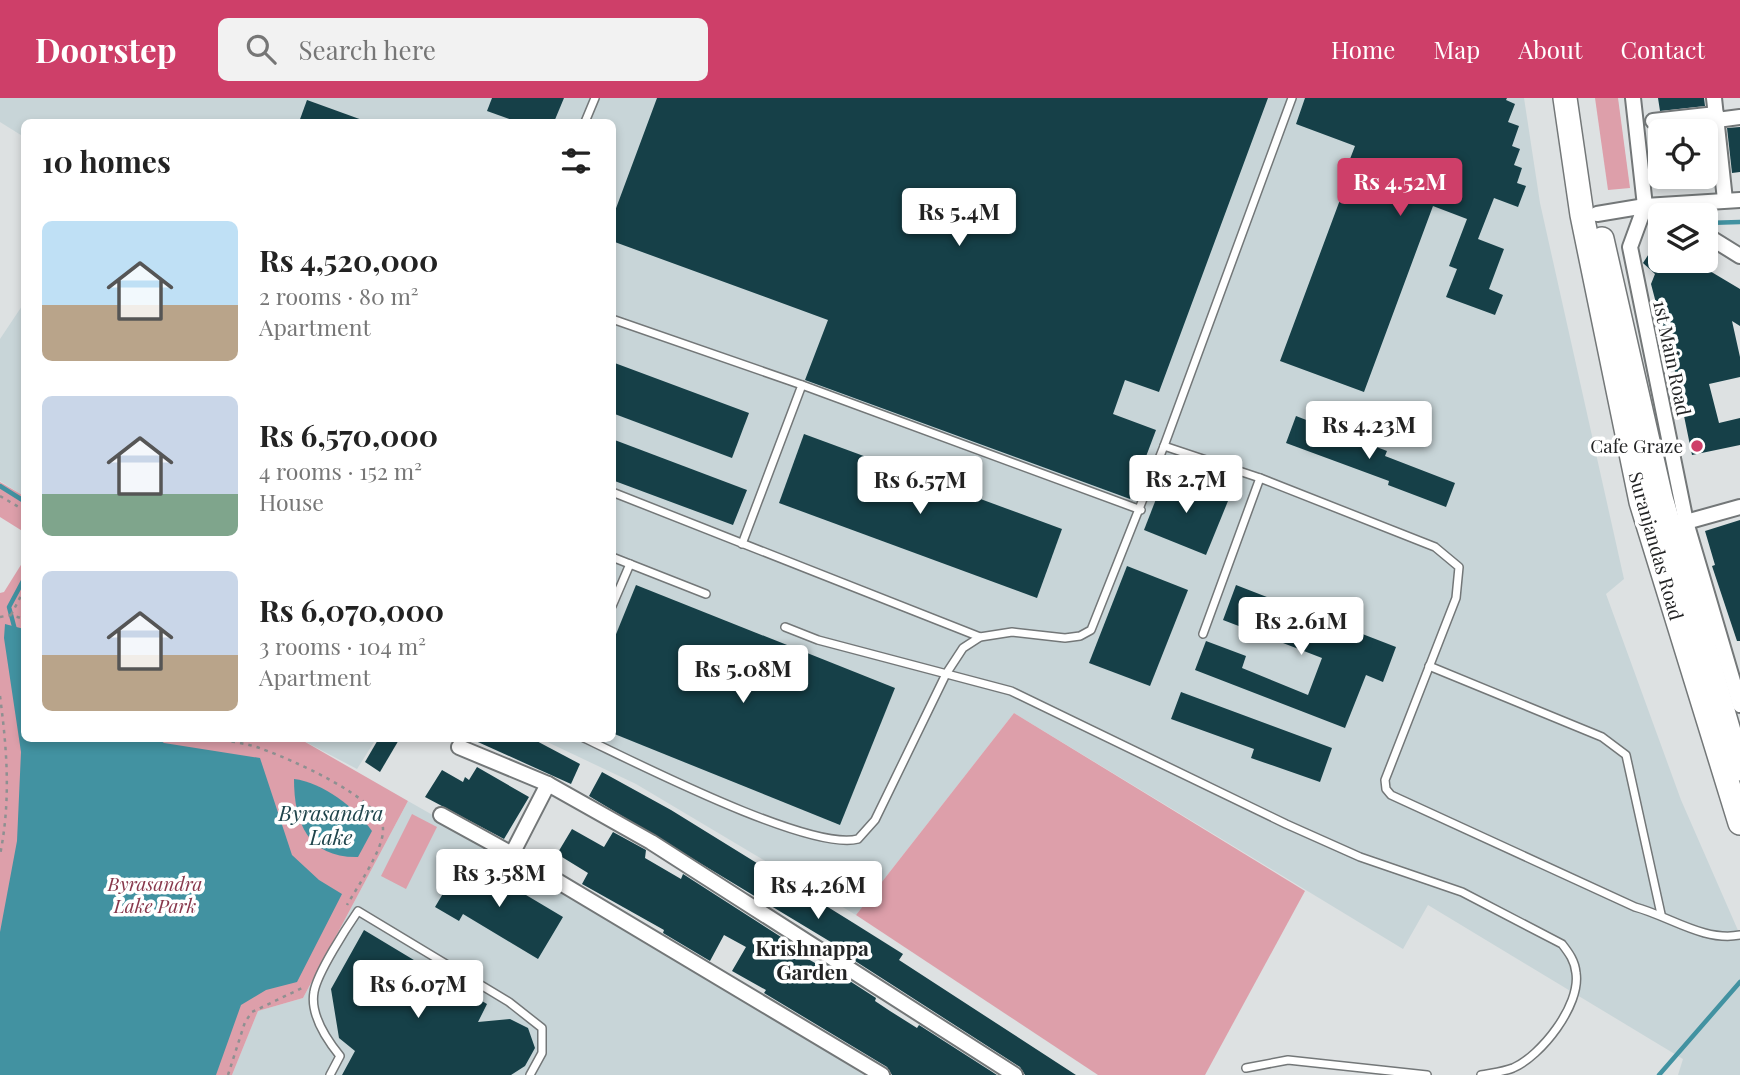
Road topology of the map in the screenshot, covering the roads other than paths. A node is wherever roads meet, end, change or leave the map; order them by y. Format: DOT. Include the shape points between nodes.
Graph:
graph roads {
  1 [pos="595,98"];
  2 [pos="1292,98"];
  3 [pos="1565,98"];
  4 [pos="1581,98"];
  5 [pos="1633,98"];
  6 [pos="1714,98"];
  7 [pos="1716,117"];
  8 [pos="1740,117"];
  9 [pos="586,119"];
  10 [pos="1684,119"];
  11 [pos="1725,200"];
  12 [pos="1740,200"];
  13 [pos="1651,203"];
  14 [pos="1688,203"];
  15 [pos="1648,207"];
  16 [pos="1648,213"];
  17 [pos="1597,214"];
  18 [pos="1718,242"];
  19 [pos="1740,256"];
  20 [pos="616,320"];
  21 [pos="802,385"];
  22 [pos="1164,446"];
  23 [pos="1260,478"];
  24 [pos="616,494"];
  25 [pos="1740,507"];
  26 [pos="1141,510"];
  27 [pos="1686,522"];
  28 [pos="742,544"];
  29 [pos="616,559"];
  30 [pos="630,564"];
  31 [pos="706,594"];
  32 [pos="616,597"];
  33 [pos="785,627"];
  34 [pos="1203,634"];
  35 [pos="980,637"];
  36 [pos="1429,666"];
  37 [pos="946,674"];
  38 [pos="1740,705"];
  39 [pos="593,742"];
  40 [pos="459,747"];
  41 [pos="1740,769"];
  42 [pos="548,784"];
  43 [pos="441,815"];
  44 [pos="1740,823"];
  45 [pos="512,854"];
  46 [pos="1661,914"];
  47 [pos="1740,935"];
  48 [pos="1246,1068"];
  49 [pos="1013,1074"];
  50 [pos="330,1075"];
  51 [pos="530,1075"];
  52 [pos="882,1075"];
  53 [pos="1427,1075"];
  54 [pos="1481,1075"];
  1 -- 9 [label="lane"];
  2 -- 22 [label="lane"];
  3 -- 44 [label="main road, Suranjandas Road" via="1585,228 1642,502"];
  4 -- 17 [label="main road, Suranjandas Road"];
  5 -- 13 [label="street, 1st Main Road"];
  6 -- 7 [label="street"];
  7 -- 8 [label="street"];
  7 -- 10 [label="street"];
  7 -- 11 [label="street"];
  11 -- 12 [label="street"];
  11 -- 14 [label="street"];
  15 -- 17 [label="street"];
  16 -- 27 [label="street, 1st Main Road" via="1630,247"];
  17 -- 41 [label="main road, Suranjandas Road" via="1661,498"];
  18 -- 19 [label="street"];
  20 -- 21 [label="lane"];
  21 -- 26 [label="lane"];
  21 -- 28 [label="lane"];
  22 -- 23 [label="lane"];
  22 -- 26 [label="lane"];
  23 -- 34 [label="lane"];
  23 -- 36 [label="lane" via="1435,547 1459,567 1455,598"];
  24 -- 28 [label="lane"];
  25 -- 27 [label="street"];
  26 -- 35 [label="lane" via="1091,630 1065,638 1012,632"];
  27 -- 38 [label="street, 1st Main Road"];
  28 -- 35 [label="lane"];
  29 -- 30 [label="lane"];
  30 -- 31 [label="lane"];
  30 -- 32 [label="lane"];
  33 -- 37 [label="lane"];
  35 -- 37 [label="lane" via="963,648"];
  36 -- 46 [label="lane" via="1602,737 1626,755"];
  36 -- 46 [label="lane" via="1385,780 1391,795 1635,907"];
  37 -- 39 [label="lane" via="875,820 858,839 850,841 791,829"];
  37 -- 54 [label="lane" via="1011,691 1286,824 1360,857 1462,892 1562,944 1577,974 1568,1009 1550,1039 1514,1067"];
  40 -- 42 [label="street"];
  42 -- 45 [label="street"];
  42 -- 49 [label="street" via="724,887"];
  43 -- 45 [label="street"];
  45 -- 52 [label="street"];
  46 -- 47 [label="lane" via="1698,932"];
  48 -- 53 [label="lane" via="1288,1060"];
  50 -- 51 [label="lane" via="340,1056 321,1026 314,991 358,911 509,1002 542,1028 542,1053"];
}
